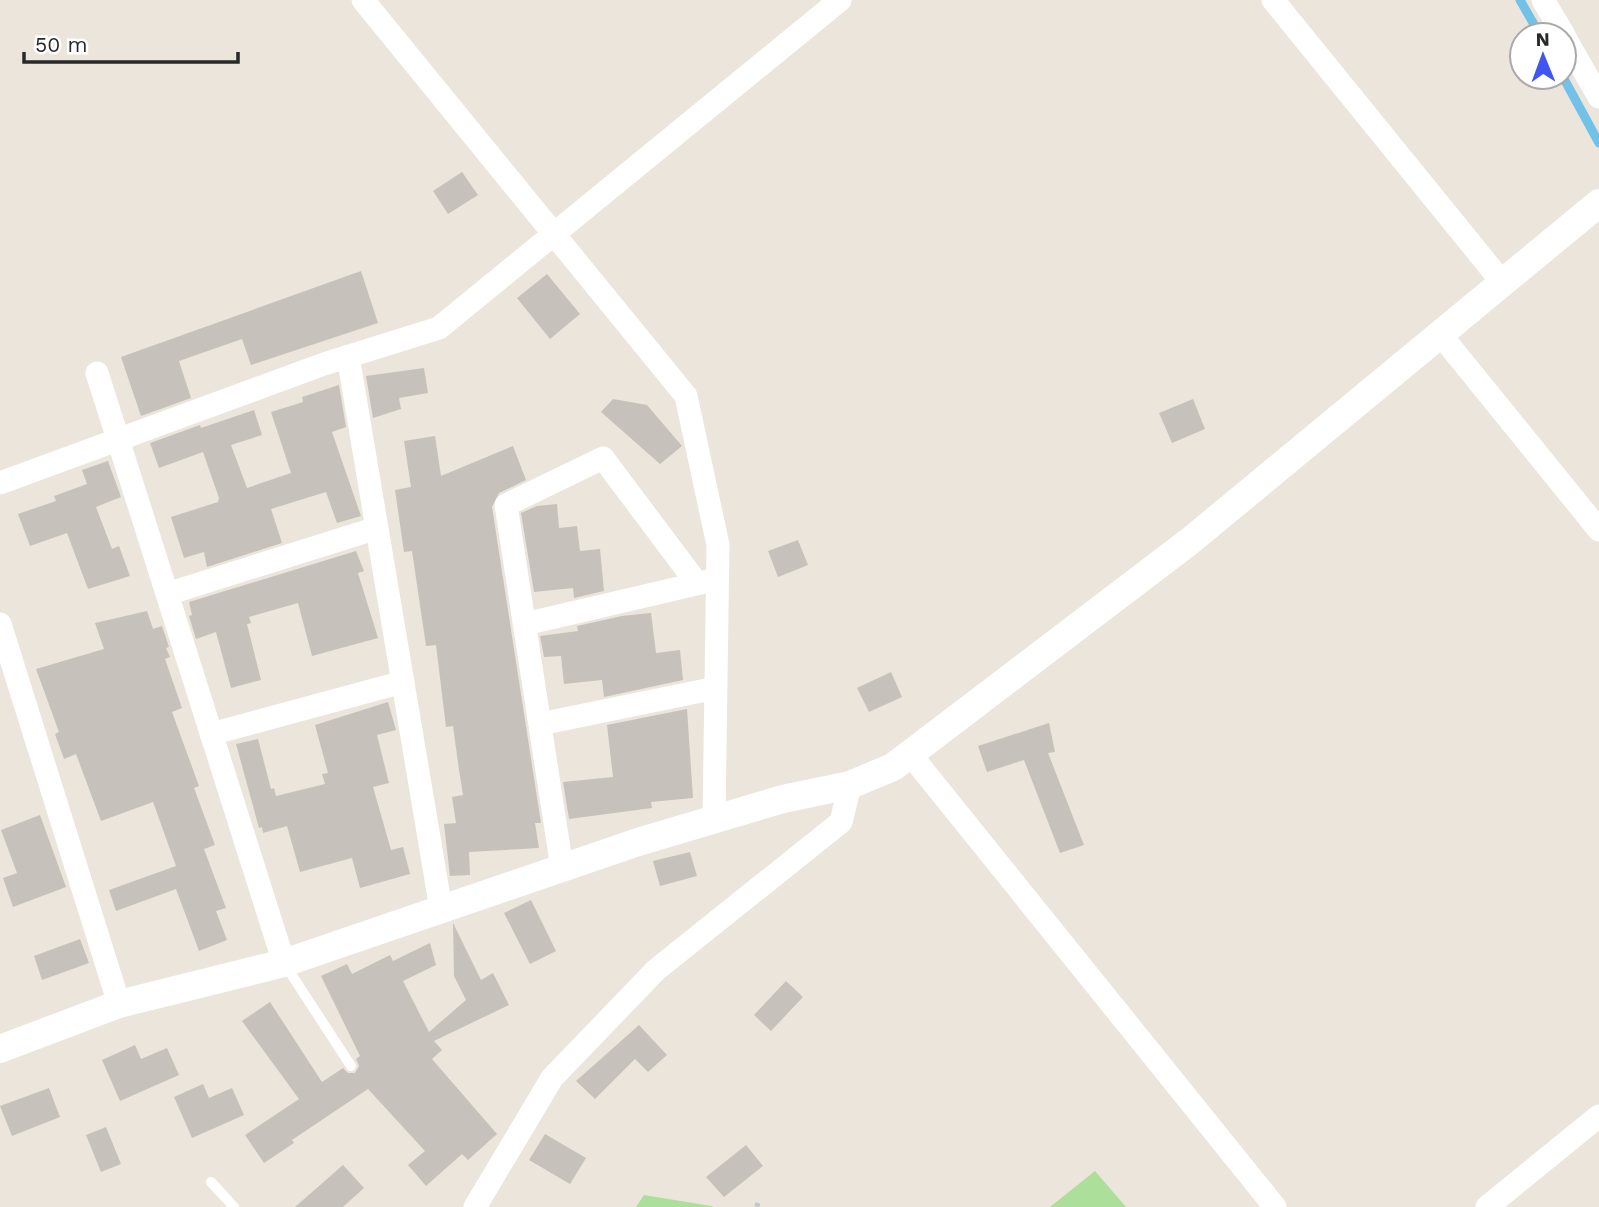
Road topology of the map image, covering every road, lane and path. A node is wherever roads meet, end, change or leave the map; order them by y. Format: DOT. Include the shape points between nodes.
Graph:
graph roads {
  1 [pos="363,0"];
  2 [pos="840,0"];
  3 [pos="1273,0"];
  4 [pos="1544,0"];
  5 [pos="1556,21"];
  6 [pos="1578,59"];
  7 [pos="1599,96"];
  8 [pos="1599,203"];
  9 [pos="556,233"];
  10 [pos="1502,282"];
  11 [pos="1440,334"];
  12 [pos="348,356"];
  13 [pos="97,373"];
  14 [pos="118,440"];
  15 [pos="0,483"];
  16 [pos="377,528"];
  17 [pos="1599,530"];
  18 [pos="707,581"];
  19 [pos="167,594"];
  20 [pos="0,624"];
  21 [pos="525,624"];
  22 [pos="402,682"];
  23 [pos="716,688"];
  24 [pos="540,724"];
  25 [pos="211,734"];
  26 [pos="910,754"];
  27 [pos="850,786"];
  28 [pos="714,820"];
  29 [pos="562,868"];
  30 [pos="441,909"];
  31 [pos="284,963"];
  32 [pos="119,1004"];
  33 [pos="0,1049"];
  34 [pos="351,1066"];
  35 [pos="1599,1116"];
  36 [pos="211,1182"];
  37 [pos="755,1204"];
  38 [pos="234,1207"];
  39 [pos="475,1207"];
  40 [pos="763,1207"];
  41 [pos="1275,1207"];
  42 [pos="1487,1207"];
  1 -- 9 [label="street"];
  2 -- 9 [label="street"];
  3 -- 10 [label="street"];
  4 -- 5 [label="street"];
  6 -- 7 [label="street"];
  8 -- 10 [label="street"];
  9 -- 12 [label="street" via="439,328"];
  9 -- 18 [label="street" via="686,396 718,545"];
  10 -- 11 [label="street"];
  11 -- 17 [label="street"];
  11 -- 26 [label="street" via="1190,541"];
  12 -- 14 [label="street"];
  12 -- 16 [label="street"];
  13 -- 14 [label="street"];
  14 -- 15 [label="street"];
  14 -- 19 [label="street"];
  16 -- 19 [label="street"];
  16 -- 22 [label="street"];
  18 -- 21 [label="street"];
  18 -- 21 [label="street" via="603,458 506,505"];
  18 -- 23 [label="street"];
  19 -- 25 [label="street"];
  20 -- 32 [label="street"];
  21 -- 24 [label="street"];
  22 -- 25 [label="street"];
  22 -- 30 [label="street"];
  23 -- 24 [label="street"];
  23 -- 28 [label="street"];
  24 -- 29 [label="street"];
  25 -- 31 [label="street"];
  26 -- 27 [label="street"];
  26 -- 41 [label="street"];
  27 -- 28 [label="street" via="783,799"];
  27 -- 39 [label="street" via="841,822 656,970 552,1078"];
  28 -- 29 [label="street"];
  29 -- 30 [label="street"];
  30 -- 31 [label="street"];
  31 -- 32 [label="street"];
  31 -- 34 [label="lane"];
  32 -- 33 [label="street"];
  35 -- 42 [label="street"];
  36 -- 38 [label="lane"];
  37 -- 40 [label="path"];
}
